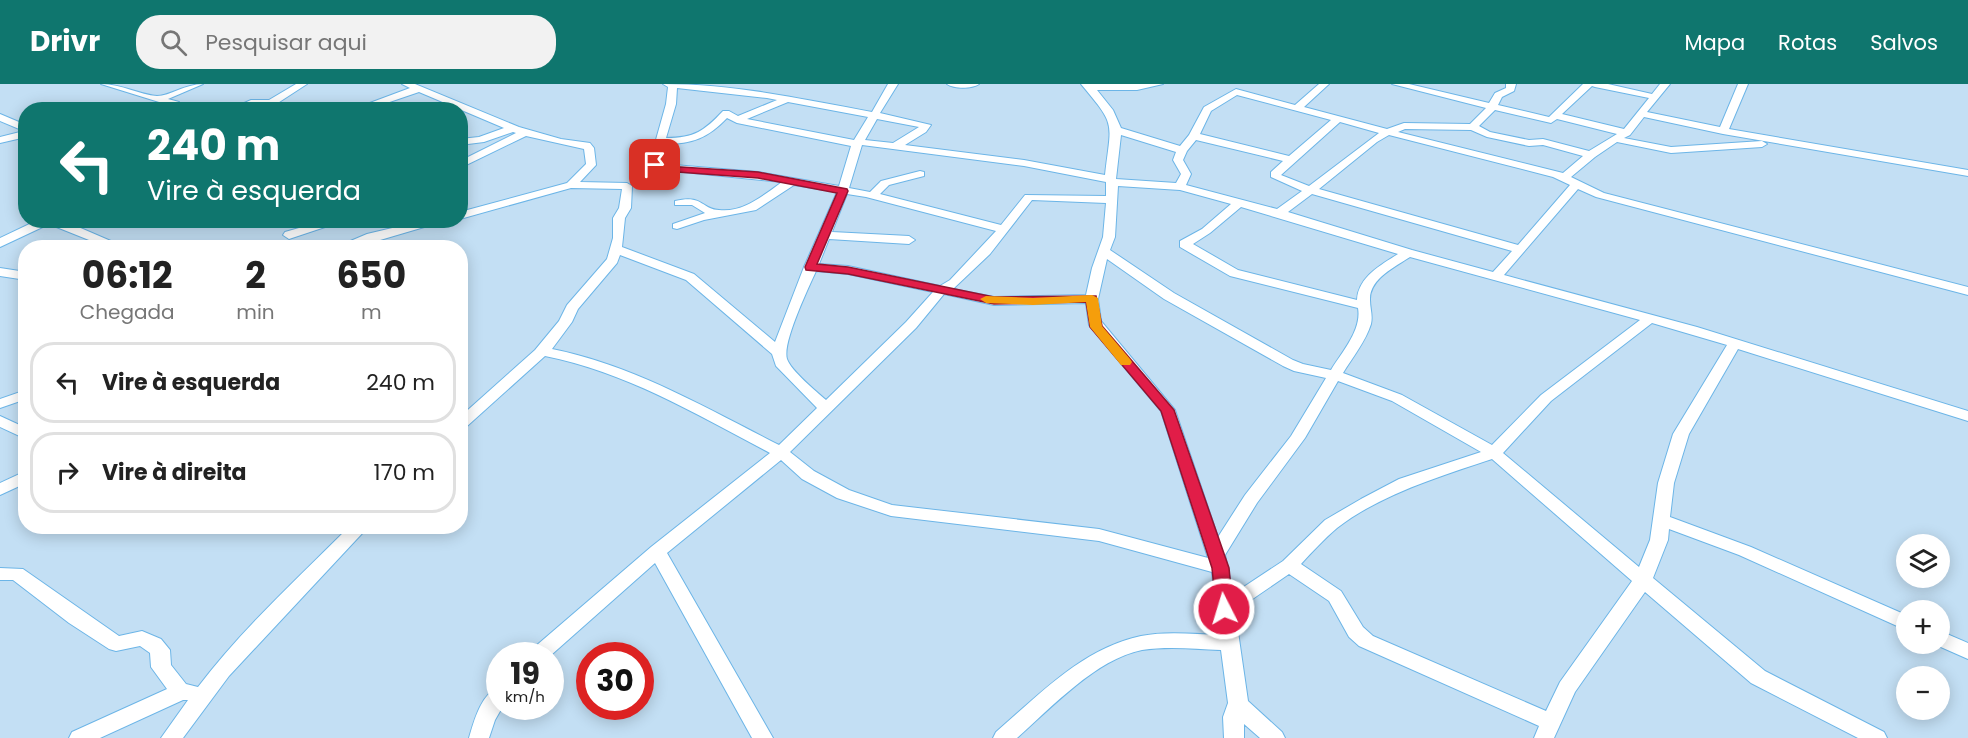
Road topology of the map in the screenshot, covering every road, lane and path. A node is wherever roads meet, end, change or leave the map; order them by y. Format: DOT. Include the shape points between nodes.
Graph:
graph roads {
  1 [pos="106,84"];
  2 [pos="198,84"];
  3 [pos="407,84"];
  4 [pos="669,84"];
  5 [pos="673,84"];
  6 [pos="893,84"];
  7 [pos="952,84"];
  8 [pos="974,84"];
  9 [pos="1158,84"];
  10 [pos="1324,84"];
  11 [pos="1397,84"];
  12 [pos="1511,84"];
  13 [pos="1588,84"];
  14 [pos="1595,84"];
  15 [pos="1665,84"];
  16 [pos="1743,84"];
  17 [pos="298,85"];
  18 [pos="1087,85"];
  19 [pos="418,88"];
  20 [pos="1655,97"];
  21 [pos="161,98"];
  22 [pos="788,99"];
  23 [pos="171,102"];
  24 [pos="272,102"];
  25 [pos="379,102"];
  26 [pos="450,102"];
  27 [pos="1492,107"];
  28 [pos="1297,108"];
  29 [pos="468,110"];
  30 [pos="873,114"];
  31 [pos="1642,114"];
  32 [pos="1555,115"];
  33 [pos="4,119"];
  34 [pos="1338,119"];
  35 [pos="737,120"];
  36 [pos="18,125"];
  37 [pos="1473,127"];
  38 [pos="1116,130"];
  39 [pos="1723,130"];
  40 [pos="517,132"];
  41 [pos="1386,132"];
  42 [pos="1626,133"];
  43 [pos="18,136"];
  44 [pos="1194,136"];
  45 [pos="0,140"];
  46 [pos="1616,140"];
  47 [pos="468,141"];
  48 [pos="660,141"];
  49 [pos="858,143"];
  50 [pos="1795,144"];
  51 [pos="894,147"];
  52 [pos="1182,150"];
  53 [pos="1591,155"];
  54 [pos="468,160"];
  55 [pos="1291,160"];
  56 [pos="1968,173"];
  57 [pos="920,174"];
  58 [pos="1564,178"];
  59 [pos="1112,181"];
  60 [pos="790,182"];
  61 [pos="571,185"];
  62 [pos="1576,185"];
  63 [pos="1180,187"];
  64 [pos="1310,190"];
  65 [pos="843,191"];
  66 [pos="873,195"];
  67 [pos="1111,200"];
  68 [pos="1240,202"];
  69 [pos="679,203"];
  70 [pos="1279,213"];
  71 [pos="468,214"];
  72 [pos="716,214"];
  73 [pos="677,226"];
  74 [pos="32,228"];
  75 [pos="70,228"];
  76 [pos="313,228"];
  77 [pos="399,228"];
  78 [pos="1004,229"];
  79 [pos="289,235"];
  80 [pos="825,235"];
  81 [pos="100,240"];
  82 [pos="363,240"];
  83 [pos="909,240"];
  84 [pos="0,243"];
  85 [pos="616,249"];
  86 [pos="1520,249"];
  87 [pos="1104,251"];
  88 [pos="1408,253"];
  89 [pos="810,267"];
  90 [pos="0,272"];
  91 [pos="18,275"];
  92 [pos="1496,277"];
  93 [pos="941,290"];
  94 [pos="1968,291"];
  95 [pos="1092,298"];
  96 [pos="1364,306"];
  97 [pos="1649,318"];
  98 [pos="1735,343"];
  99 [pos="542,351"];
  100 [pos="779,353"];
  101 [pos="1335,375"];
  102 [pos="18,397"];
  103 [pos="0,404"];
  104 [pos="825,408"];
  105 [pos="1968,416"];
  106 [pos="468,418"];
  107 [pos="0,421"];
  108 [pos="18,430"];
  109 [pos="781,452"];
  110 [pos="1494,453"];
  111 [pos="18,480"];
  112 [pos="0,490"];
  113 [pos="1661,520"];
  114 [pos="353,534"];
  115 [pos="657,551"];
  116 [pos="1218,562"];
  117 [pos="1289,565"];
  118 [pos="0,574"];
  119 [pos="1643,580"];
  120 [pos="1224,609"];
  121 [pos="1896,619"];
  122 [pos="553,642"];
  123 [pos="1229,643"];
  124 [pos="1950,643"];
  125 [pos="1968,651"];
  126 [pos="182,692"];
  127 [pos="205,693"];
  128 [pos="1238,703"];
  129 [pos="486,716"];
  130 [pos="1547,730"];
  131 [pos="79,738"];
  132 [pos="171,738"];
  133 [pos="479,738"];
  134 [pos="763,738"];
  135 [pos="1003,738"];
  136 [pos="1234,738"];
  137 [pos="1275,738"];
  138 [pos="1877,738"];
  1 -- 21 [label="street"];
  2 -- 21 [label="street"];
  3 -- 19 [label="street"];
  4 -- 5 [label="street"];
  5 -- 22 [label="street"];
  5 -- 48 [label="street"];
  6 -- 30 [label="street"];
  7 -- 8 [label="street"];
  9 -- 18 [label="street"];
  10 -- 28 [label="street"];
  11 -- 27 [label="street"];
  12 -- 27 [label="street" via="1511,89 1498,95"];
  13 -- 32 [label="street"];
  14 -- 20 [label="street"];
  15 -- 20 [label="street"];
  16 -- 39 [label="street"];
  17 -- 24 [label="street"];
  18 -- 38 [label="street"];
  19 -- 25 [label="street"];
  19 -- 26 [label="street"];
  20 -- 31 [label="street"];
  21 -- 23 [label="street"];
  22 -- 30 [label="street"];
  22 -- 35 [label="street"];
  27 -- 32 [label="street" via="1551,120"];
  27 -- 37 [label="street"];
  28 -- 34 [label="street"];
  28 -- 44 [label="street" via="1236,92 1207,110"];
  29 -- 40 [label="street"];
  30 -- 49 [label="street"];
  30 -- 51 [label="street" via="926,125"];
  31 -- 39 [label="street"];
  31 -- 42 [label="street"];
  32 -- 42 [label="street"];
  33 -- 36 [label="street"];
  34 -- 41 [label="street"];
  34 -- 55 [label="street"];
  35 -- 48 [label="street" via="726,113 712,129 693,141"];
  35 -- 49 [label="street"];
  37 -- 41 [label="street" via="1415,125"];
  37 -- 53 [label="street" via="1487,134 1528,143 1543,142"];
  38 -- 52 [label="street"];
  38 -- 59 [label="street"];
  39 -- 50 [label="street"];
  40 -- 47 [label="street"];
  40 -- 54 [label="street"];
  40 -- 61 [label="street" via="589,148 591,165"];
  41 -- 58 [label="street"];
  41 -- 64 [label="street"];
  42 -- 46 [label="street"];
  43 -- 45 [label="street"];
  44 -- 52 [label="street"];
  44 -- 55 [label="street"];
  46 -- 50 [label="street" via="1671,150"];
  46 -- 53 [label="street"];
  48 -- 60 [label="street" via="655,161 658,167 729,172"];
  49 -- 51 [label="street"];
  49 -- 65 [label="street"];
  50 -- 56 [label="street"];
  51 -- 59 [label="street" via="1024,163"];
  52 -- 63 [label="street" via="1178,160 1186,174"];
  53 -- 58 [label="street"];
  55 -- 64 [label="street" via="1276,177"];
  57 -- 66 [label="street" via="885,183"];
  58 -- 62 [label="street"];
  59 -- 63 [label="street"];
  59 -- 67 [label="street"];
  60 -- 65 [label="street"];
  60 -- 72 [label="street" via="752,208"];
  61 -- 71 [label="street"];
  61 -- 85 [label="street" via="627,186"];
  62 -- 86 [label="street"];
  62 -- 94 [label="street" via="1600,195"];
  63 -- 68 [label="street"];
  64 -- 70 [label="street"];
  64 -- 86 [label="street"];
  65 -- 66 [label="street"];
  65 -- 80 [label="street"];
  66 -- 78 [label="street"];
  67 -- 78 [label="street" via="1029,197"];
  67 -- 87 [label="street" via="1109,237"];
  68 -- 70 [label="street"];
  68 -- 96 [label="street" via="1184,244 1234,273"];
  69 -- 72 [label="street" via="694,202"];
  70 -- 88 [label="street"];
  72 -- 73 [label="street"];
  74 -- 84 [label="street"];
  75 -- 81 [label="street"];
  76 -- 79 [label="street"];
  77 -- 82 [label="street"];
  78 -- 93 [label="street" via="954,283"];
  80 -- 83 [label="street"];
  80 -- 89 [label="street"];
  85 -- 99 [label="street" via="613,260"];
  85 -- 100 [label="street" via="690,277"];
  86 -- 92 [label="street"];
  87 -- 95 [label="street"];
  87 -- 101 [label="street" via="1169,296 1288,363"];
  88 -- 92 [label="street"];
  88 -- 96 [label="street" via="1379,273 1367,287"];
  89 -- 93 [label="street" via="848,270"];
  89 -- 100 [label="street"];
  90 -- 91 [label="street"];
  92 -- 97 [label="street"];
  93 -- 95 [label="street" via="994,301"];
  93 -- 104 [label="street" via="911,325"];
  95 -- 116 [label="street" via="1096,327 1168,410"];
  96 -- 101 [label="street" via="1367,317 1362,330"];
  97 -- 98 [label="street"];
  97 -- 110 [label="street" via="1546,398"];
  98 -- 105 [label="street"];
  98 -- 113 [label="street" via="1681,434 1666,483"];
  99 -- 106 [label="street"];
  99 -- 109 [label="street" via="582,359 666,393"];
  100 -- 104 [label="street" via="781,363"];
  101 -- 110 [label="street" via="1406,403"];
  101 -- 116 [label="street" via="1297,438 1251,499"];
  102 -- 103 [label="street"];
  104 -- 109 [label="street"];
  107 -- 108 [label="street"];
  109 -- 115 [label="street"];
  109 -- 116 [label="street" via="808,475 843,494 891,510 1099,535"];
  110 -- 117 [label="street" via="1406,483 1367,503 1331,524"];
  110 -- 119 [label="street"];
  111 -- 112 [label="street"];
  113 -- 119 [label="street" via="1659,540"];
  113 -- 121 [label="street" via="1745,551"];
  114 -- 127 [label="street" via="278,609"];
  115 -- 122 [label="street"];
  115 -- 134 [label="street"];
  116 -- 120 [label="street"];
  117 -- 120 [label="street"];
  117 -- 130 [label="street" via="1335,596 1356,632 1366,641"];
  118 -- 126 [label="street" via="17,574 116,644 142,639 154,644 160,650 161,667"];
  119 -- 130 [label="street" via="1567,688"];
  119 -- 138 [label="street" via="1758,677"];
  120 -- 123 [label="street"];
  123 -- 128 [label="street"];
  123 -- 135 [label="street" via="1139,643 1101,657"];
  124 -- 125 [label="street"];
  126 -- 127 [label="street"];
  126 -- 131 [label="street"];
  127 -- 132 [label="street"];
  128 -- 136 [label="street" via="1233,717"];
  128 -- 137 [label="street"];
  129 -- 133 [label="street"];
}
